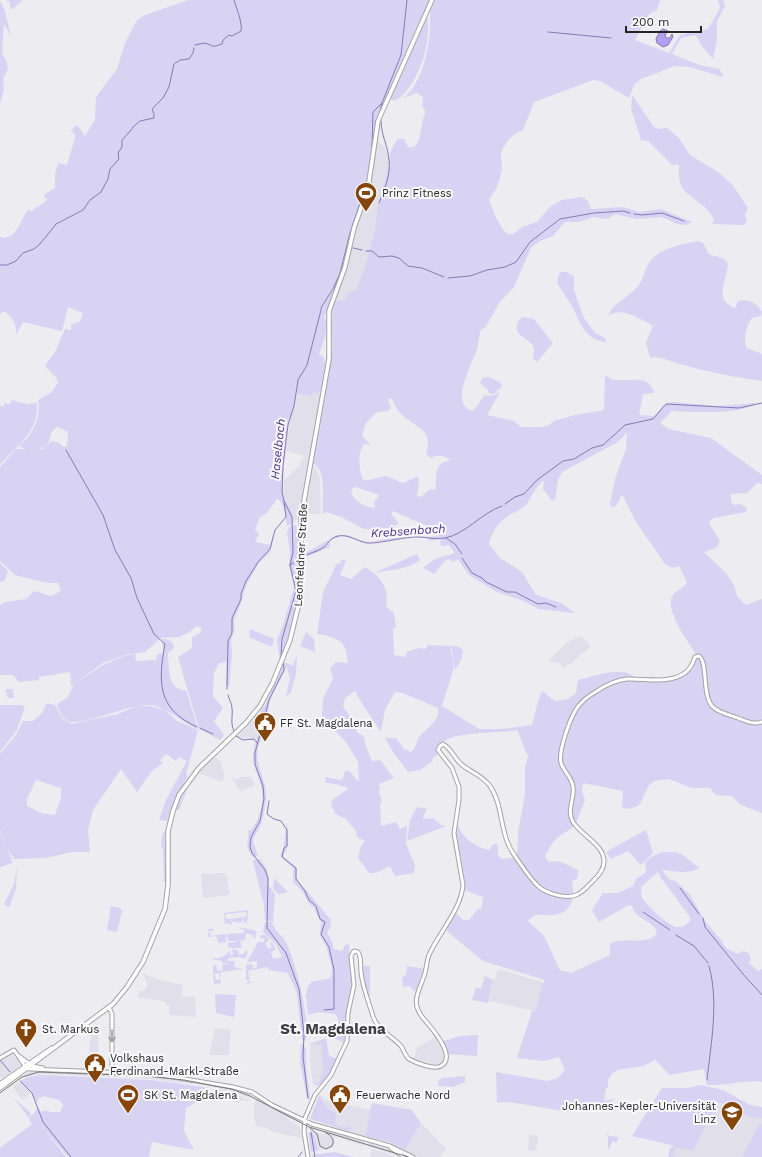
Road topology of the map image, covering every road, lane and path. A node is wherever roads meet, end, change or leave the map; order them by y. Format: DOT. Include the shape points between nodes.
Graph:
graph roads {
  1 [pos="432,0"];
  2 [pos="762,722"];
  3 [pos="109,1007"];
  4 [pos="56,1046"];
  5 [pos="0,1058"];
  6 [pos="40,1060"];
  7 [pos="28,1066"];
  8 [pos="41,1067"];
  9 [pos="45,1069"];
  10 [pos="112,1072"];
  11 [pos="0,1084"];
  12 [pos="0,1088"];
  13 [pos="305,1121"];
  14 [pos="403,1155"];
  15 [pos="308,1157"];
  16 [pos="413,1157"];
  1 -- 3 [label="main road, Leonfeldner Straße" via="378,123 368,188 329,314 328,365 302,508 302,581 298,609 284,657 269,692 257,710 198,768 179,795 168,831 168,889 164,912 141,965 124,992"];
  2 -- 13 [label="street" via="750,722 721,712 712,706 707,695 703,661 699,656 695,657 689,669 679,677 616,681 587,698 572,717 562,748 561,763 573,787 571,817 576,826 602,853 604,864 598,876 581,892 571,896 558,895 538,886 509,847 491,788 483,778 458,761 446,746 440,746 439,751 452,768 459,787 454,832 464,885 446,928 429,954 425,975 415,998 419,1013 442,1045 446,1060 436,1067 410,1059 380,1028 374,1020 361,976 360,955 354,952 351,956 353,990 348,1013 346,1044 330,1077 317,1092"];
  3 -- 4 [label="main road, Leonfeldner Straße"];
  3 -- 10 [label="street, one-way" via="112,1014"];
  4 -- 6 [label="main road, Leonfeldner Straße"];
  4 -- 7 [label="main road, Leonfeldner Straße"];
  5 -- 7 [label="street" via="15,1052"];
  6 -- 7 [label="main road, Leonfeldner Straße"];
  6 -- 8 [label="street"];
  7 -- 8 [label="street"];
  7 -- 9 [label="street"];
  7 -- 11 [label="main road, Leonfeldner Straße"];
  7 -- 12 [label="main road, Leonfeldner Straße"];
  8 -- 9 [label="street"];
  9 -- 10 [label="street"];
  10 -- 13 [label="street" via="181,1077 247,1091"];
  13 -- 14 [label="street" via="328,1130 382,1144"];
  13 -- 15 [label="street" via="304,1135"];
  14 -- 16 [label="street"];
}
